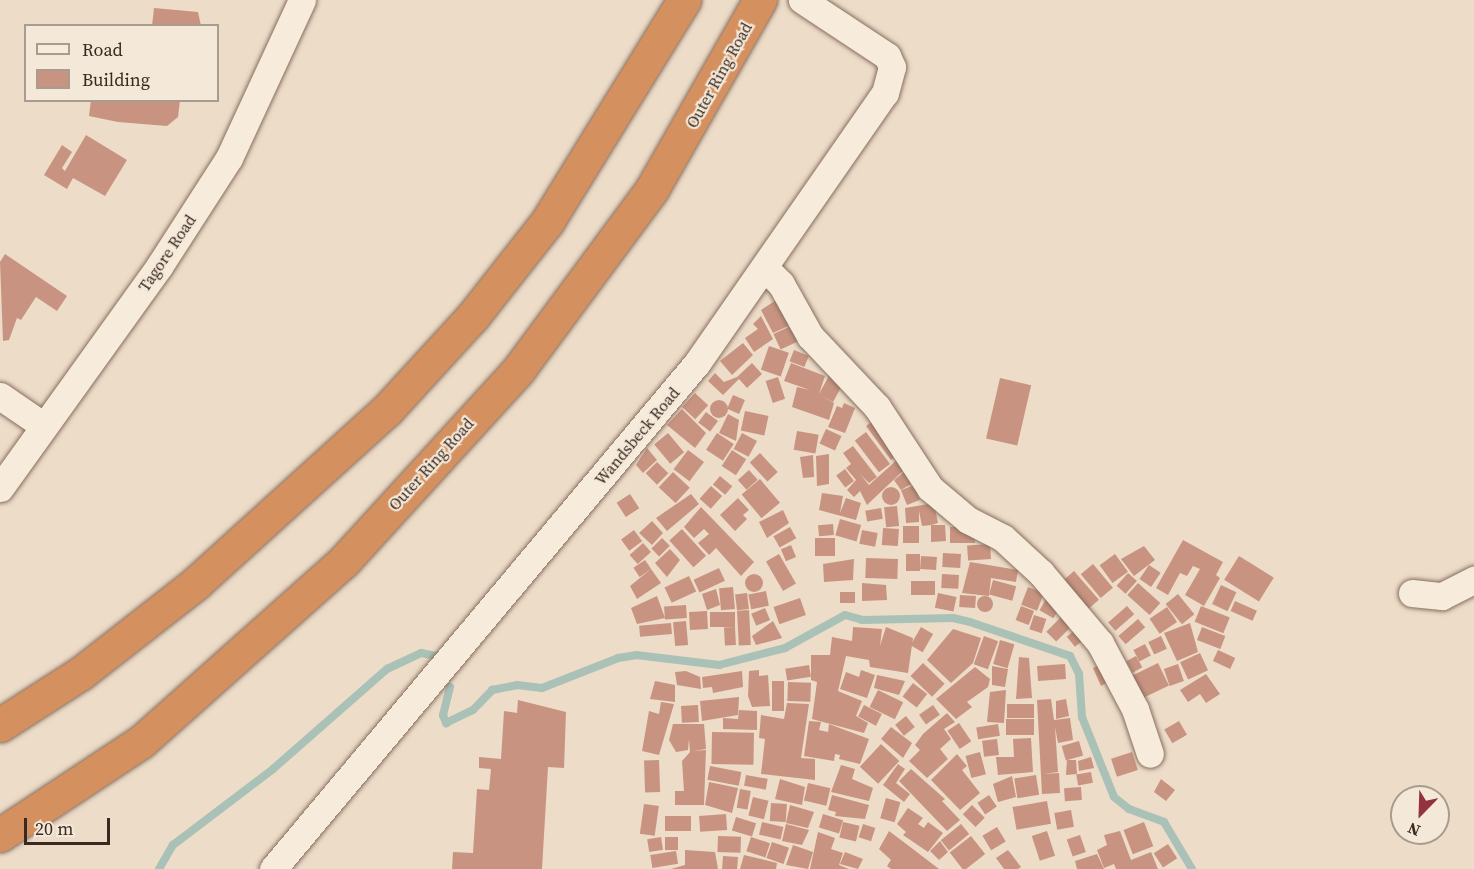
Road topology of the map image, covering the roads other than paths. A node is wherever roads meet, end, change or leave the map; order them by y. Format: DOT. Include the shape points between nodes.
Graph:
graph roads {
  1 [pos="302,0"];
  2 [pos="684,0"];
  3 [pos="760,0"];
  4 [pos="802,0"];
  5 [pos="773,277"];
  6 [pos="0,396"];
  7 [pos="44,426"];
  8 [pos="0,488"];
  9 [pos="1474,580"];
  10 [pos="1412,593"];
  11 [pos="0,725"];
  12 [pos="1150,754"];
  13 [pos="0,835"];
  14 [pos="273,869"];
  1 -- 7 [label="street, Tagore Road" via="229,158 160,265"];
  2 -- 11 [label="highway" via="547,222 473,316 386,411 196,583 81,674"];
  3 -- 13 [label="highway, Outer Ring Road" via="652,189 519,369 343,562 142,741"];
  4 -- 5 [label="street, Wandsbeck Road" via="850,28 887,56 891,77"];
  5 -- 12 [label="street" via="810,336 861,387 930,488 968,520 1003,538 1034,566 1100,643 1136,709"];
  5 -- 14 [label="street, Wandsbeck Road"];
  6 -- 7 [label="street"];
  7 -- 8 [label="street, Tagore Road"];
  9 -- 10 [label="street" via="1442,596"];
}
